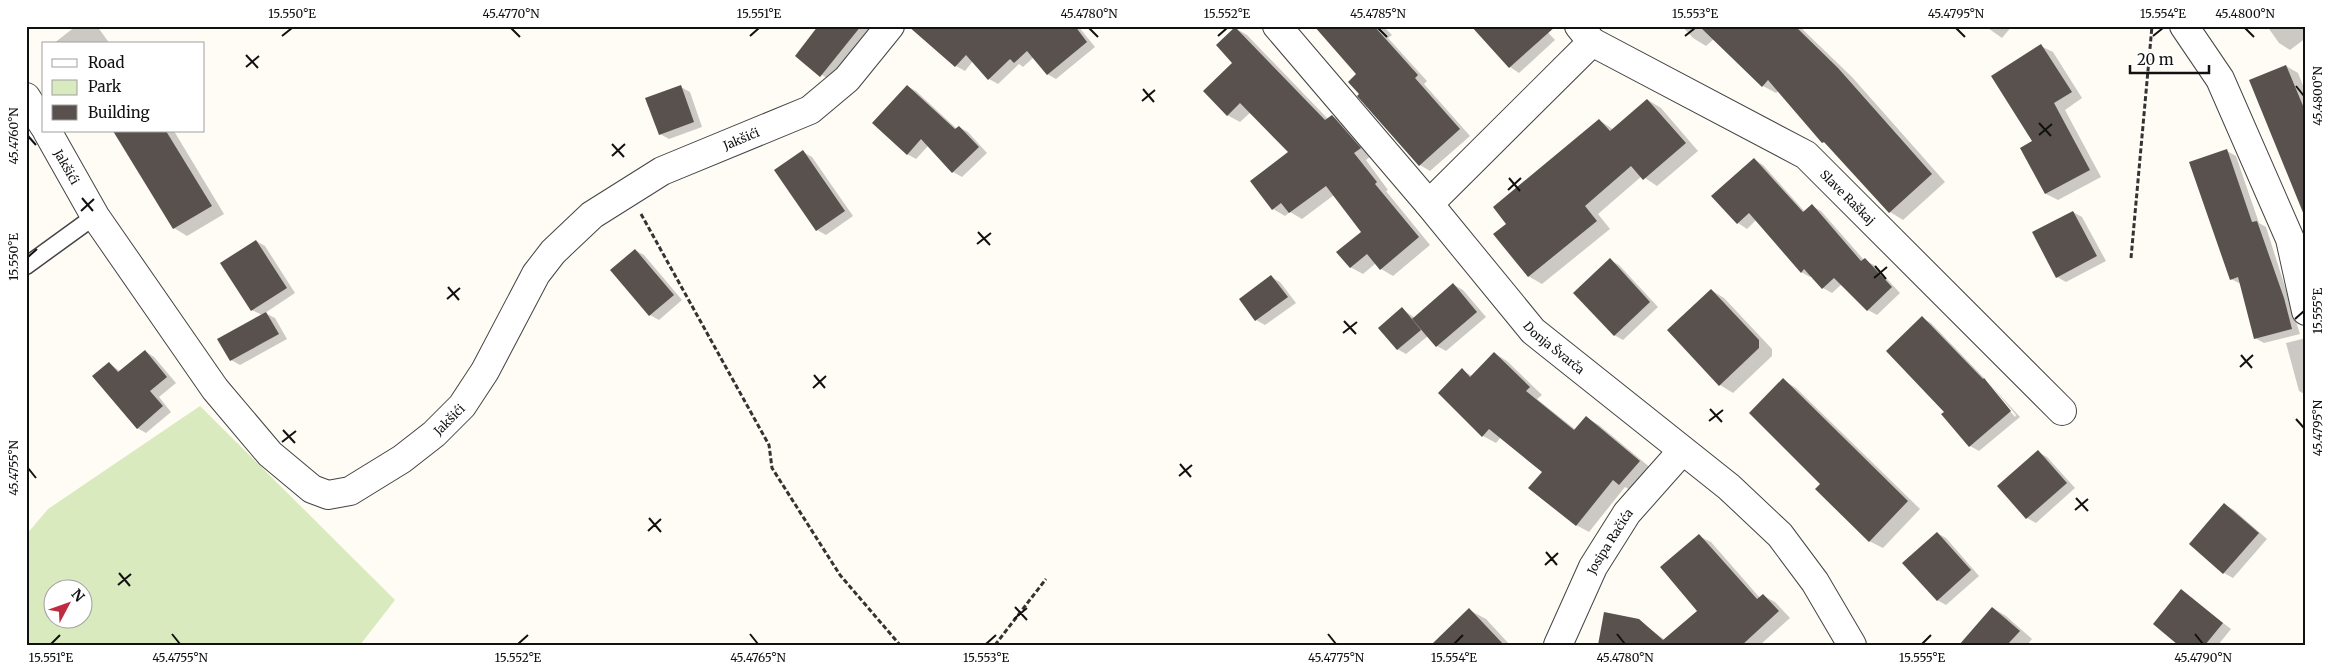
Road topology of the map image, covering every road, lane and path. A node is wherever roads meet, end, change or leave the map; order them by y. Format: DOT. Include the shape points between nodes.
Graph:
graph roads {
  1 [pos="890,26"];
  2 [pos="1277,26"];
  3 [pos="2152,26"];
  4 [pos="2184,26"];
  5 [pos="1585,34"];
  6 [pos="26,97"];
  7 [pos="42,123"];
  8 [pos="48,132"];
  9 [pos="629,191"];
  10 [pos="1429,204"];
  11 [pos="95,216"];
  12 [pos="2131,258"];
  13 [pos="26,266"];
  14 [pos="2306,311"];
  15 [pos="2062,411"];
  16 [pos="1682,451"];
  17 [pos="1046,579"];
  18 [pos="900,645"];
  19 [pos="995,645"];
  20 [pos="1558,645"];
  21 [pos="1852,645"];
  1 -- 9 [label="street, Jakšići" via="847,79 810,110 688,159"];
  2 -- 10 [label="street, Donja Švarča"];
  3 -- 12 [label="path"];
  4 -- 14 [label="street" via="2220,79 2290,239"];
  5 -- 10 [label="street, Slave Raškaj"];
  5 -- 15 [label="street, Slave Raškaj" via="1806,155"];
  6 -- 7 [label="street"];
  8 -- 11 [label="street, Jakšići"];
  9 -- 11 [label="street, Jakšići" via="592,215 553,252 536,274 462,406 402,459 350,491 328,495 312,489 270,454 215,390"];
  9 -- 18 [label="path" via="769,445 772,468 840,574"];
  10 -- 16 [label="street, Donja Švarča" via="1533,331"];
  11 -- 13 [label="lane"];
  16 -- 20 [label="street, Josipa Račića" via="1627,513 1593,567"];
  16 -- 21 [label="street, Donja Švarča" via="1729,487 1780,535 1815,582"];
  17 -- 19 [label="path"];
}
